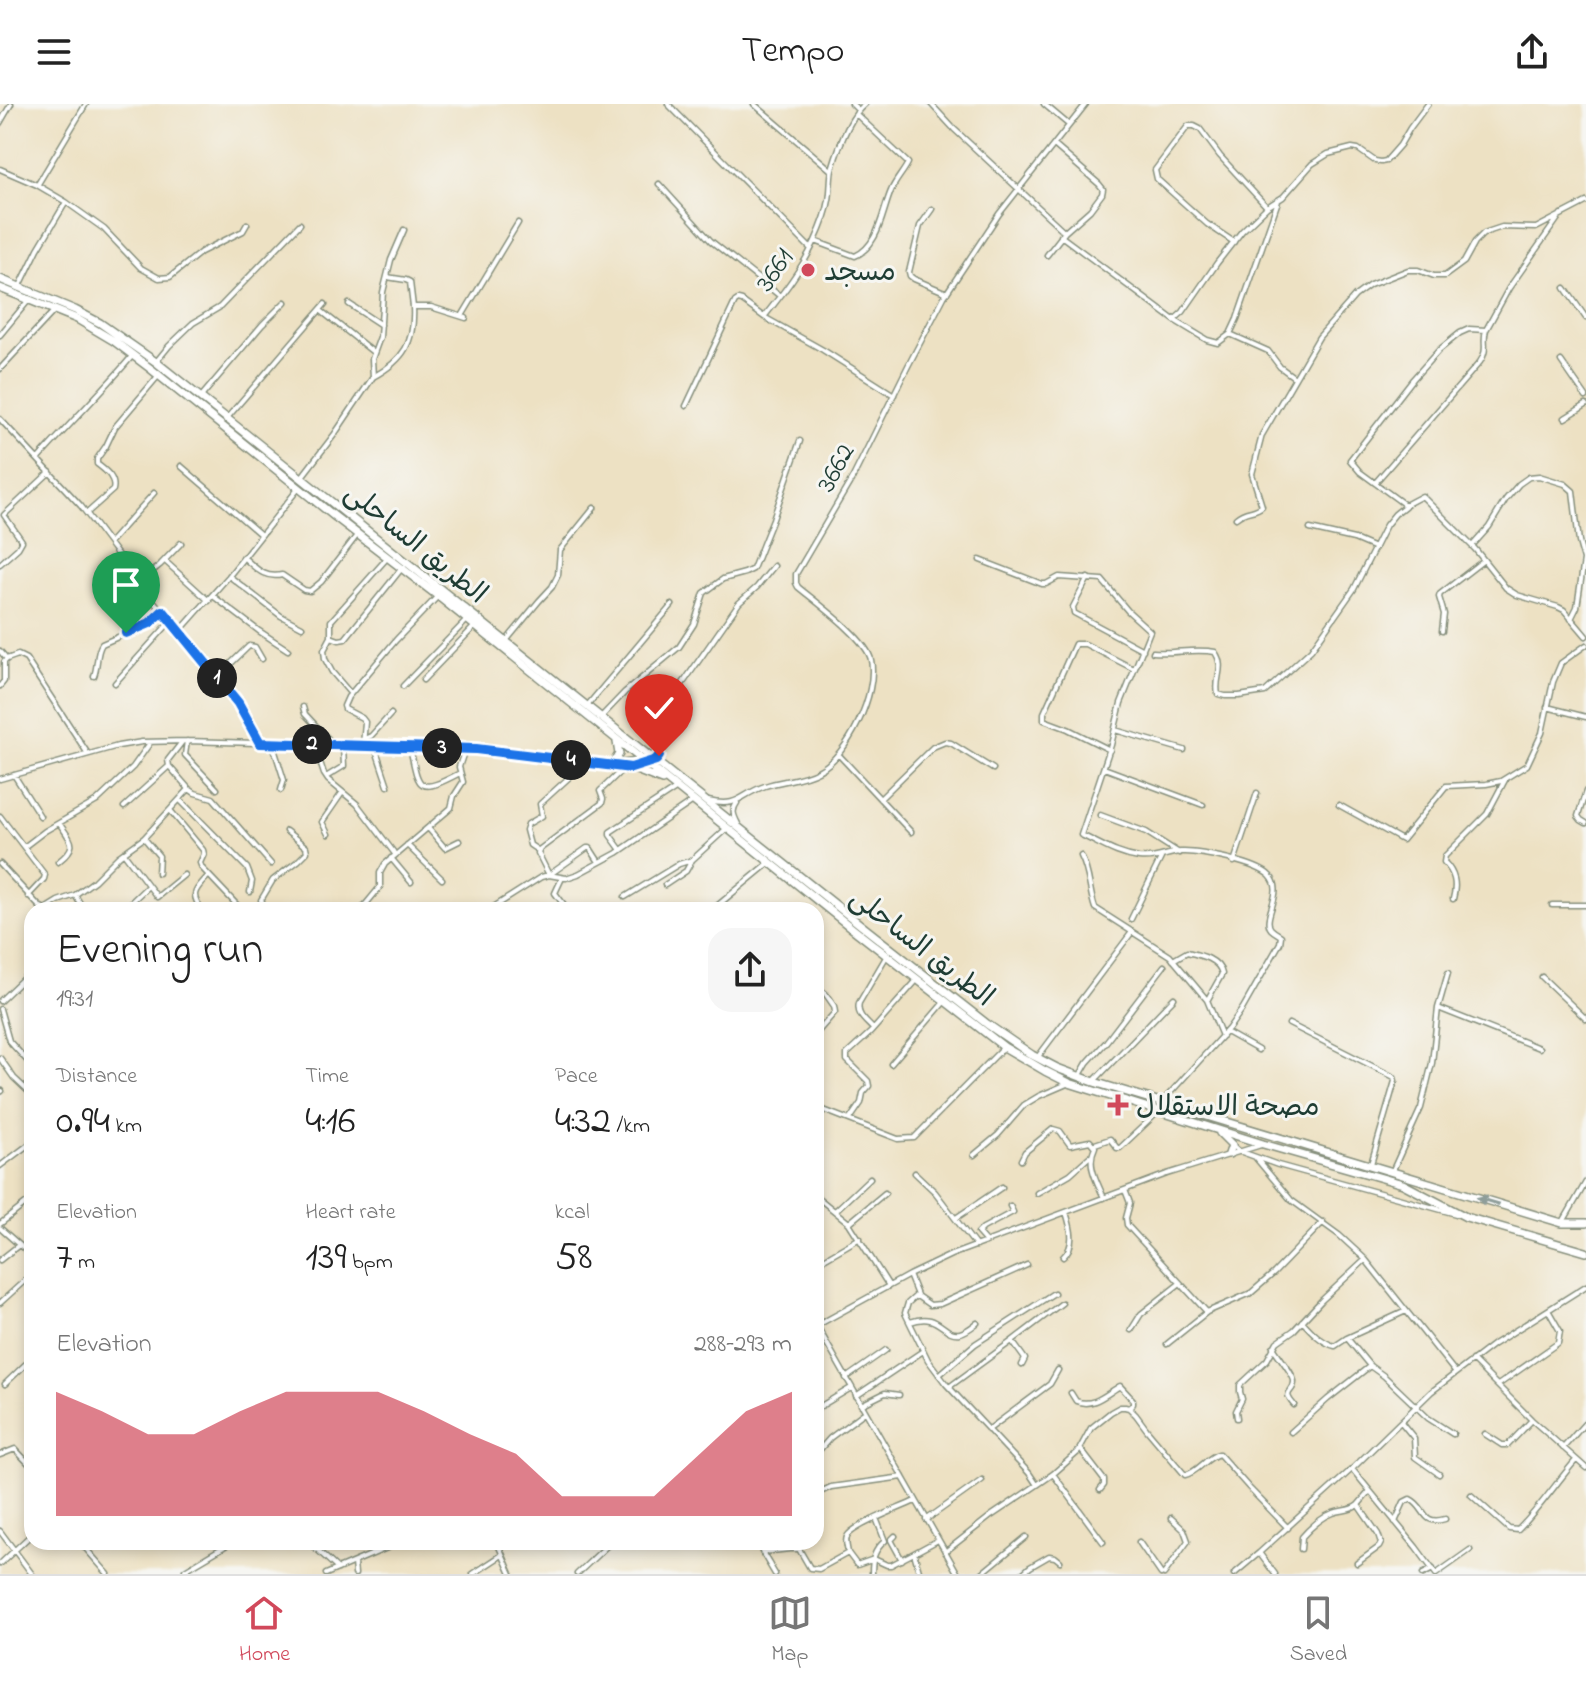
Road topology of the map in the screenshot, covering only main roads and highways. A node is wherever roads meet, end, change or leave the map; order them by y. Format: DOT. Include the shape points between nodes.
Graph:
graph roads {
  1 [pos="0,279"];
  2 [pos="0,288"];
  3 [pos="300,482"];
  4 [pos="616,740"];
  5 [pos="610,764"];
  6 [pos="628,768"];
  7 [pos="667,781"];
  8 [pos="820,902"];
  9 [pos="824,905"];
  10 [pos="1160,1107"];
  11 [pos="1216,1129"];
  12 [pos="1229,1154"];
  13 [pos="1586,1223"];
  14 [pos="1586,1252"];
  1 -- 3 [label="highway, الطريق الساحلى" via="100,323 227,418"];
  2 -- 3 [label="highway, الطريق الساحلى" via="96,330"];
  3 -- 4 [label="highway, الطريق الساحلى"];
  3 -- 10 [label="highway, الطريق الساحلى" via="987,1024 1037,1058"];
  4 -- 5 [label="highway" via="619,754"];
  4 -- 7 [label="highway, الطريق الساحلى"];
  6 -- 7 [label="highway"];
  7 -- 8 [label="highway, الطريق الساحلى"];
  9 -- 10 [label="highway, الطريق الساحلى" via="1004,1047 1069,1083"];
  10 -- 11 [label="highway, الطريق الساحلى"];
  13 -- 10 [label="highway, الطريق الساحلى, one-way" via="1562,1223"];
  11 -- 12 [label="highway" via="1230,1141"];
  11 -- 14 [label="highway, الطريق الساحلى" via="1403,1184 1466,1217"];
}
